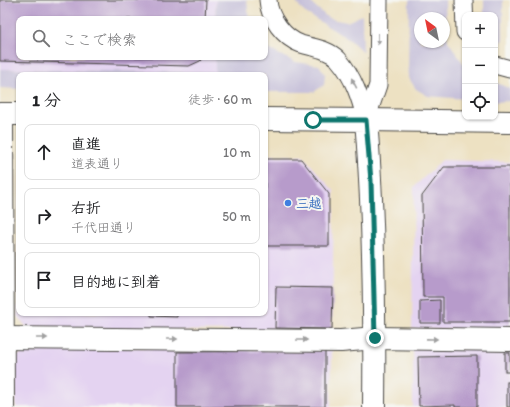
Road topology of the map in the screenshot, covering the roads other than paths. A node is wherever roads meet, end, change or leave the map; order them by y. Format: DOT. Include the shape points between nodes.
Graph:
graph roads {
  1 [pos="268,0"];
  2 [pos="379,0"];
  3 [pos="464,0"];
  4 [pos="464,12"];
  5 [pos="498,66"];
  6 [pos="510,69"];
  7 [pos="7,114"];
  8 [pos="268,119"];
  9 [pos="366,120"];
  10 [pos="510,122"];
  11 [pos="2,338"];
  12 [pos="375,338"];
  13 [pos="510,340"];
  14 [pos="3,407"];
  15 [pos="374,407"];
  9 -- 1 [label="lane, one-way" via="355,83 337,59 324,50 300,44 282,31 268,9"];
  2 -- 9 [label="lane, one-way" via="378,85"];
  3 -- 4 [label="lane"];
  5 -- 6 [label="lane"];
  7 -- 11 [label="street"];
  8 -- 9 [label="street"];
  9 -- 10 [label="street"];
  9 -- 12 [label="street" via="371,181"];
  11 -- 12 [label="street, one-way" via="333,341"];
  11 -- 14 [label="street"];
  12 -- 13 [label="street, one-way"];
  12 -- 15 [label="street"];
}
